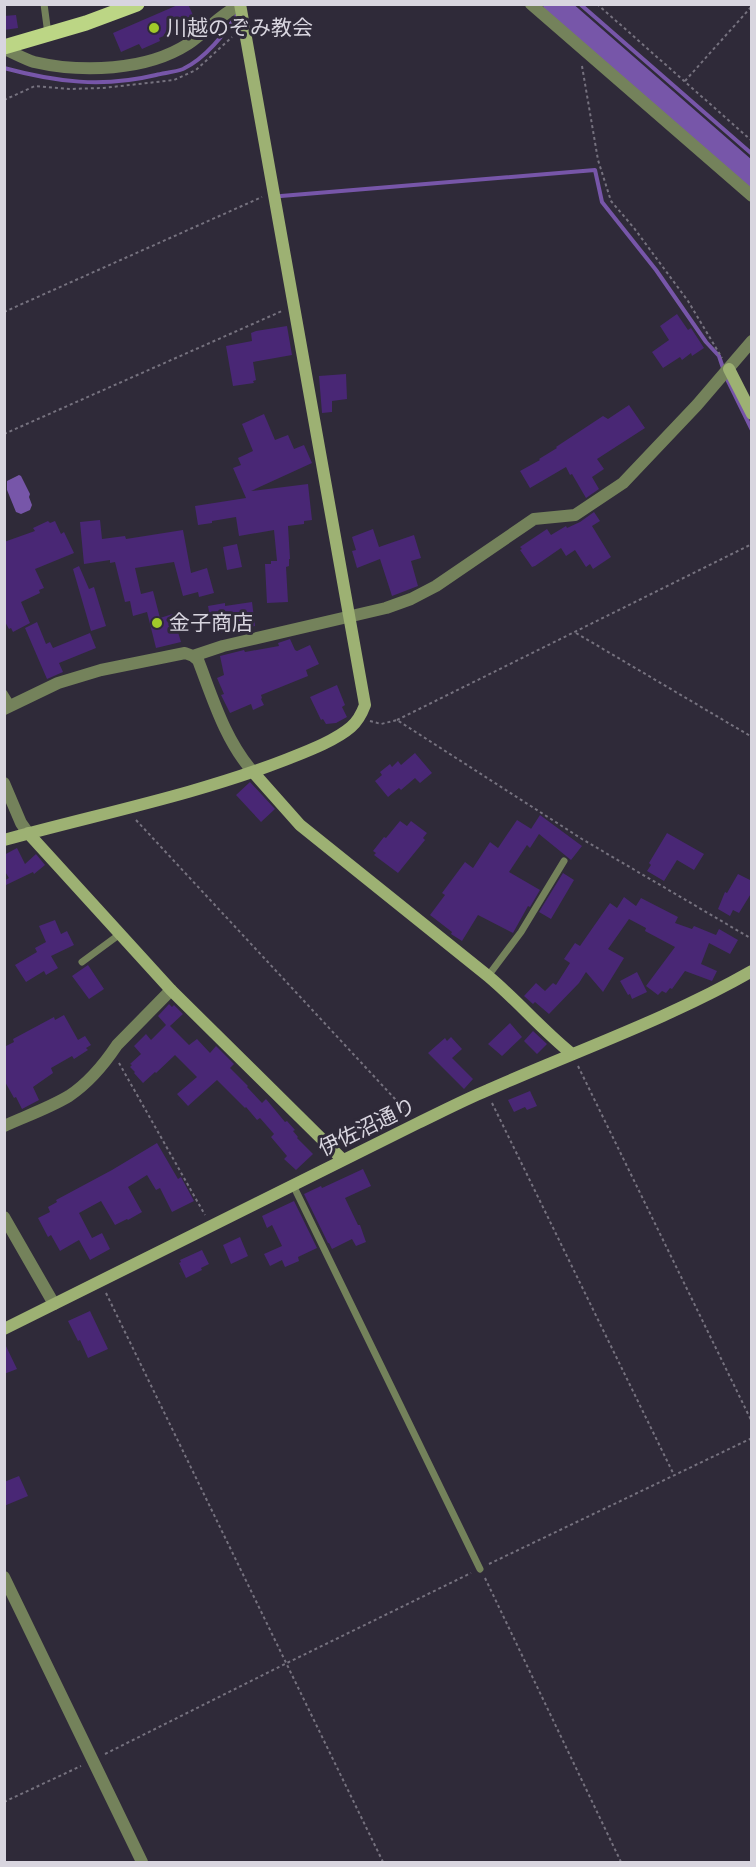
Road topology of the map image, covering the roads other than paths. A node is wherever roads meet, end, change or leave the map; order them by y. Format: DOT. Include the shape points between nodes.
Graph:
graph roads {
  1 [pos="44,4"];
  2 [pos="137,4"];
  3 [pos="531,4"];
  4 [pos="240,5"];
  5 [pos="48,34"];
  6 [pos="4,48"];
  7 [pos="752,196"];
  8 [pos="752,341"];
  9 [pos="729,369"];
  10 [pos="752,414"];
  11 [pos="349,617"];
  12 [pos="193,656"];
  13 [pos="4,693"];
  14 [pos="8,708"];
  15 [pos="253,772"];
  16 [pos="4,783"];
  17 [pos="28,833"];
  18 [pos="4,840"];
  19 [pos="564,861"];
  20 [pos="120,934"];
  21 [pos="82,963"];
  22 [pos="752,971"];
  23 [pos="488,976"];
  24 [pos="171,990"];
  25 [pos="572,1054"];
  26 [pos="4,1126"];
  27 [pos="343,1160"];
  28 [pos="293,1185"];
  29 [pos="4,1217"];
  30 [pos="54,1304"];
  31 [pos="4,1329"];
  32 [pos="480,1569"];
  33 [pos="4,1577"];
  34 [pos="142,1863"];
  1 -- 5 [label="lane"];
  2 -- 5 [label="main road"];
  3 -- 7 [label="street"];
  4 -- 6 [label="street" via="188,44 155,60 123,66 61,67 32,61"];
  4 -- 11 [label="street"];
  5 -- 6 [label="main road"];
  8 -- 9 [label="street"];
  9 -- 10 [label="street"];
  9 -- 11 [label="street" via="623,483 575,515 534,519 436,586 386,608"];
  11 -- 12 [label="street"];
  11 -- 15 [label="street" via="365,705 362,713 350,729 315,748"];
  12 -- 14 [label="street" via="177,654 100,670 58,682"];
  12 -- 15 [label="street" via="228,735"];
  13 -- 14 [label="lane"];
  15 -- 17 [label="street"];
  15 -- 23 [label="street" via="300,825"];
  16 -- 17 [label="street"];
  17 -- 18 [label="street"];
  17 -- 20 [label="street"];
  19 -- 23 [label="lane" via="521,932"];
  20 -- 21 [label="lane"];
  20 -- 24 [label="street"];
  22 -- 25 [label="street, 伊佐沼通り" via="668,1014"];
  23 -- 25 [label="street"];
  24 -- 26 [label="street" via="70,1095"];
  24 -- 27 [label="street"];
  25 -- 27 [label="street, 伊佐沼通り"];
  27 -- 28 [label="street, 伊佐沼通り"];
  28 -- 30 [label="street, 伊佐沼通り"];
  28 -- 32 [label="lane"];
  29 -- 30 [label="street"];
  30 -- 31 [label="street, 伊佐沼通り"];
  33 -- 34 [label="street"];
}
